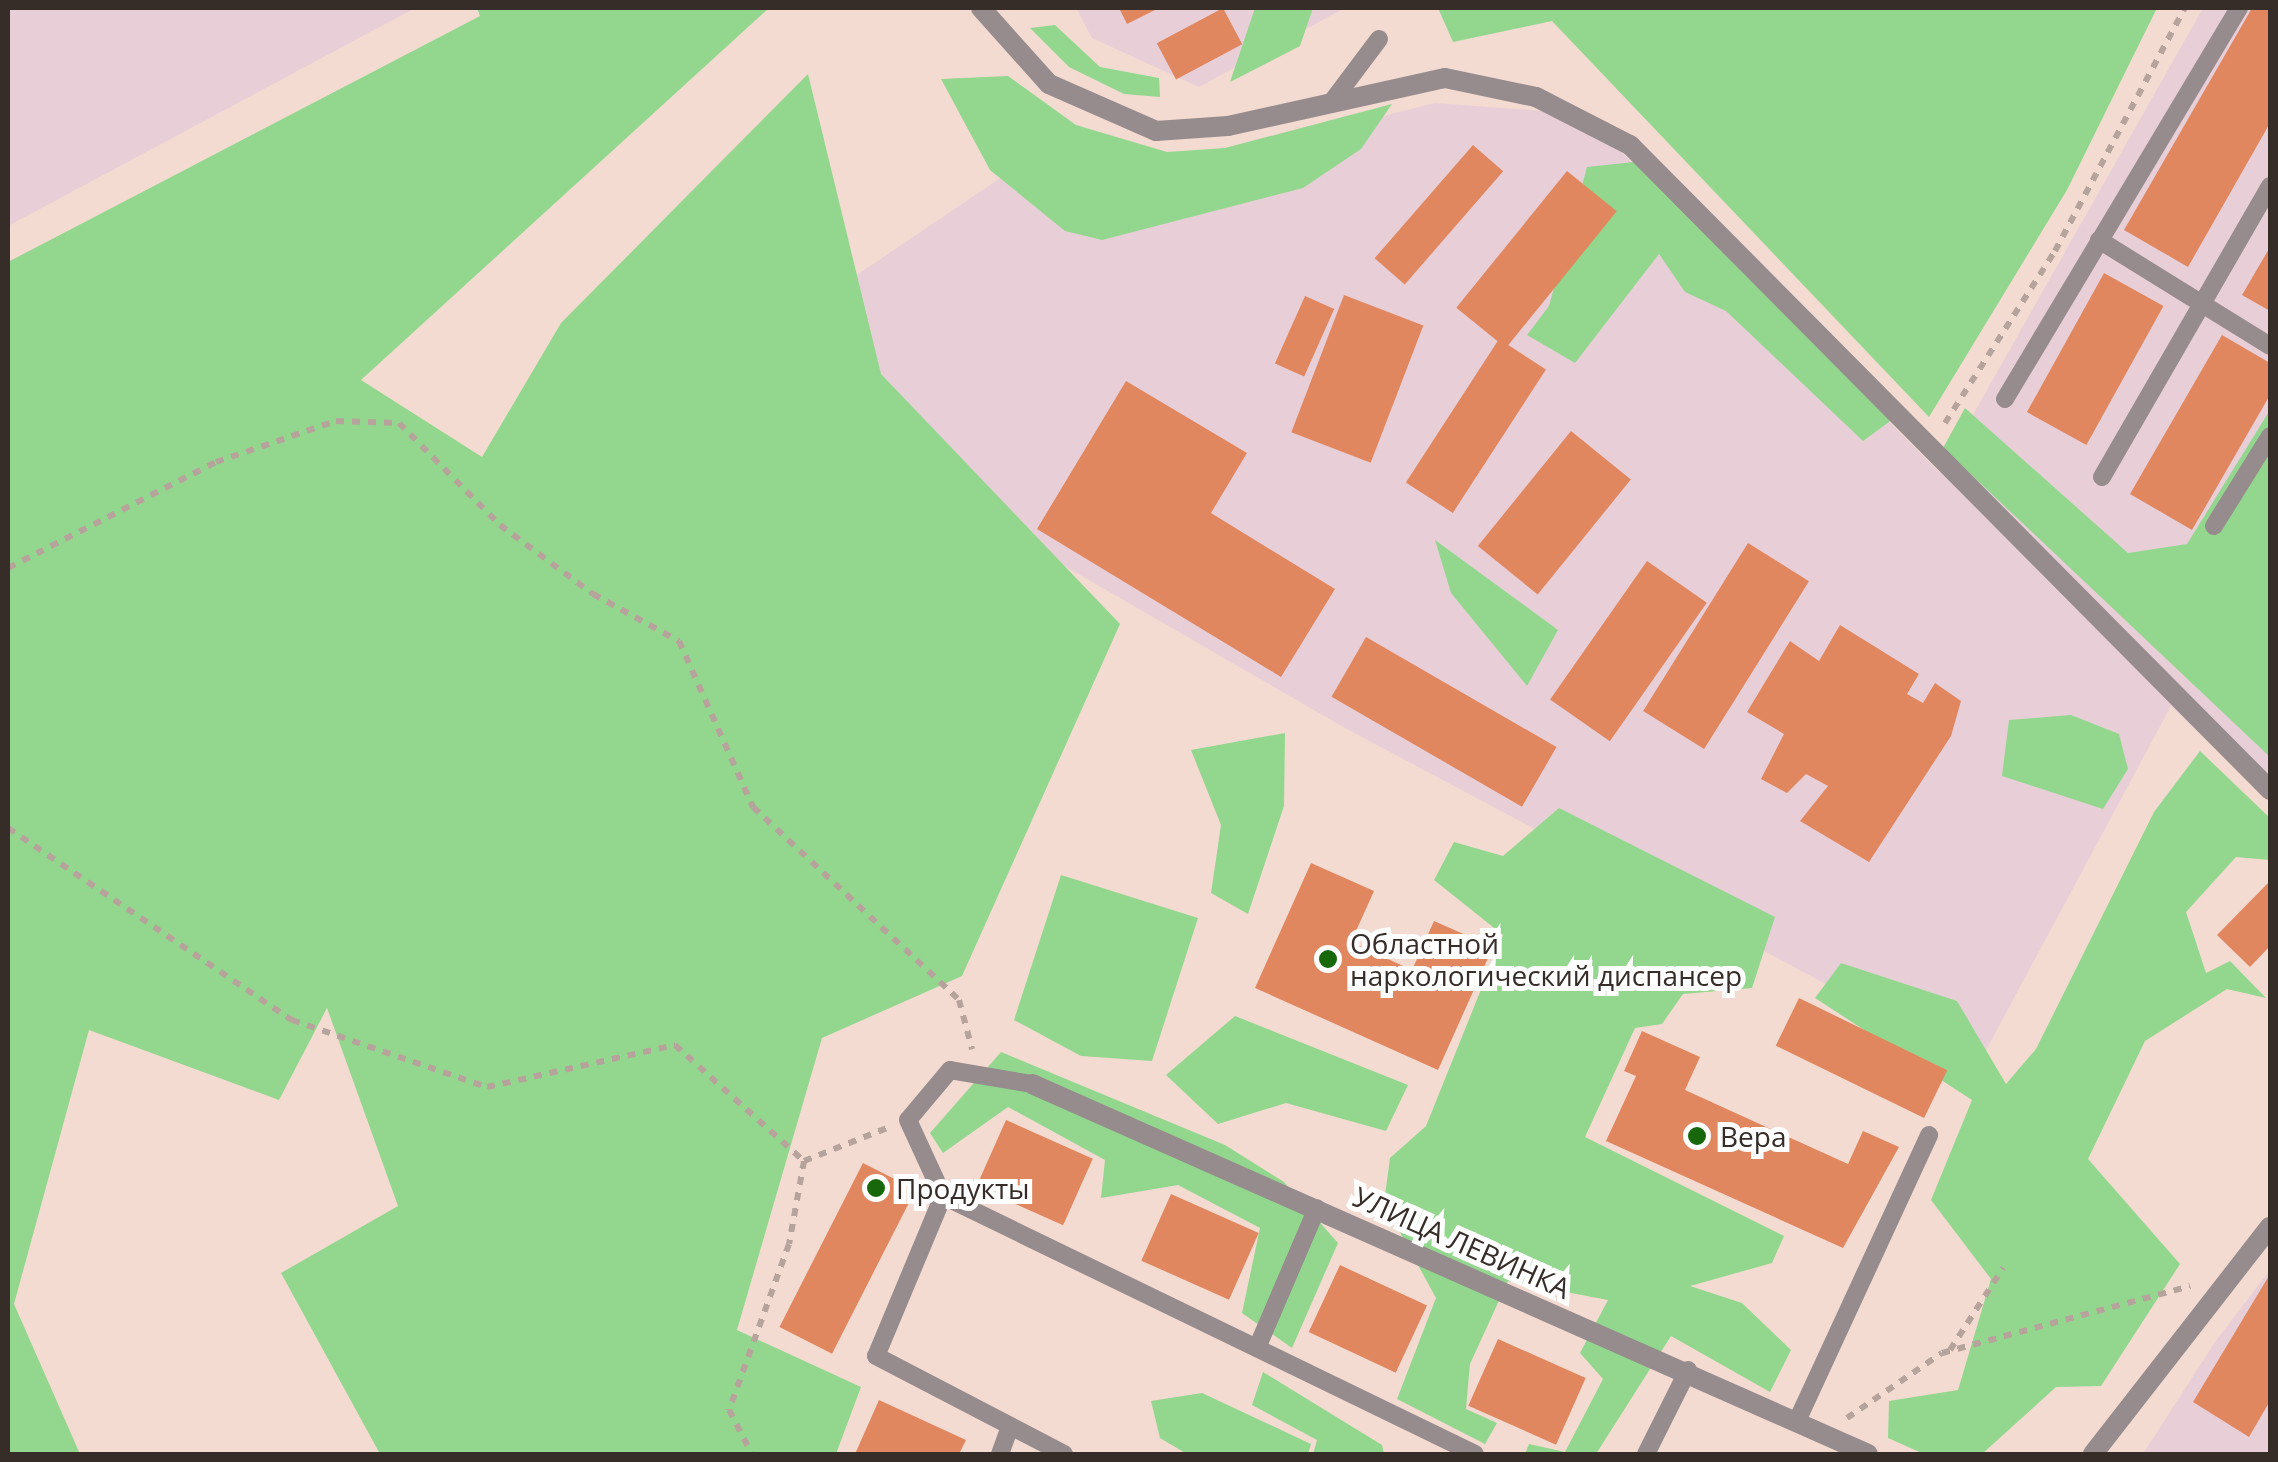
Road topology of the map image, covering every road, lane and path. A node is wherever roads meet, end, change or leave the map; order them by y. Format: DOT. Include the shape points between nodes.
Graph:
graph roads {
  1 [pos="980,8"];
  2 [pos="2185,8"];
  3 [pos="2239,8"];
  4 [pos="1378,39"];
  5 [pos="1331,102"];
  6 [pos="2270,186"];
  7 [pos="2099,240"];
  8 [pos="2201,304"];
  9 [pos="2270,346"];
  10 [pos="2005,399"];
  11 [pos="2270,436"];
  12 [pos="1928,455"];
  13 [pos="2102,477"];
  14 [pos="2214,526"];
  15 [pos="8,568"];
  16 [pos="2270,790"];
  17 [pos="8,828"];
  18 [pos="979,1074"];
  19 [pos="1032,1084"];
  20 [pos="908,1120"];
  21 [pos="1929,1135"];
  22 [pos="804,1161"];
  23 [pos="943,1196"];
  24 [pos="1317,1208"];
  25 [pos="2270,1226"];
  26 [pos="2003,1268"];
  27 [pos="2230,1276"];
  28 [pos="1257,1348"];
  29 [pos="1949,1351"];
  30 [pos="1688,1370"];
  31 [pos="1796,1421"];
  32 [pos="1009,1429"];
  33 [pos="1827,1435"];
  34 [pos="752,1454"];
  35 [pos="1000,1454"];
  36 [pos="1064,1454"];
  37 [pos="1475,1454"];
  38 [pos="1646,1454"];
  39 [pos="1858,1454"];
  40 [pos="2094,1454"];
  1 -- 5 [label="street" via="1049,84 1156,131"];
  2 -- 12 [label="path" via="2055,252"];
  3 -- 7 [label="lane"];
  4 -- 5 [label="lane"];
  5 -- 12 [label="street" via="1446,78 1536,96 1630,145"];
  6 -- 8 [label="lane"];
  7 -- 8 [label="lane"];
  7 -- 10 [label="lane"];
  8 -- 9 [label="lane"];
  8 -- 13 [label="lane"];
  11 -- 14 [label="lane"];
  12 -- 16 [label="street"];
  15 -- 18 [label="path" via="216,462 336,421 399,423 500,525 593,594 679,641 753,808 959,1000"];
  17 -- 22 [label="path" via="292,1020 487,1087 675,1044"];
  18 -- 19 [label="lane"];
  18 -- 20 [label="lane" via="950,1070"];
  19 -- 24 [label="street, УЛИЦА ЛЕВИНКА"];
  20 -- 22 [label="path"];
  20 -- 23 [label="lane"];
  21 -- 31 [label="lane"];
  22 -- 34 [label="path" via="789,1244 729,1410"];
  23 -- 28 [label="lane"];
  23 -- 32 [label="lane" via="876,1356"];
  24 -- 28 [label="lane"];
  24 -- 30 [label="street, УЛИЦА ЛЕВИНКА"];
  25 -- 27 [label="street"];
  26 -- 29 [label="path"];
  27 -- 29 [label="path"];
  27 -- 40 [label="street"];
  28 -- 37 [label="lane"];
  29 -- 33 [label="path" via="1882,1386"];
  30 -- 31 [label="street, УЛИЦА ЛЕВИНКА"];
  30 -- 38 [label="lane"];
  31 -- 33 [label="street, УЛИЦА ЛЕВИНКА"];
  32 -- 35 [label="lane"];
  32 -- 36 [label="lane"];
  33 -- 39 [label="street, УЛИЦА ЛЕВИНКА"];
}
